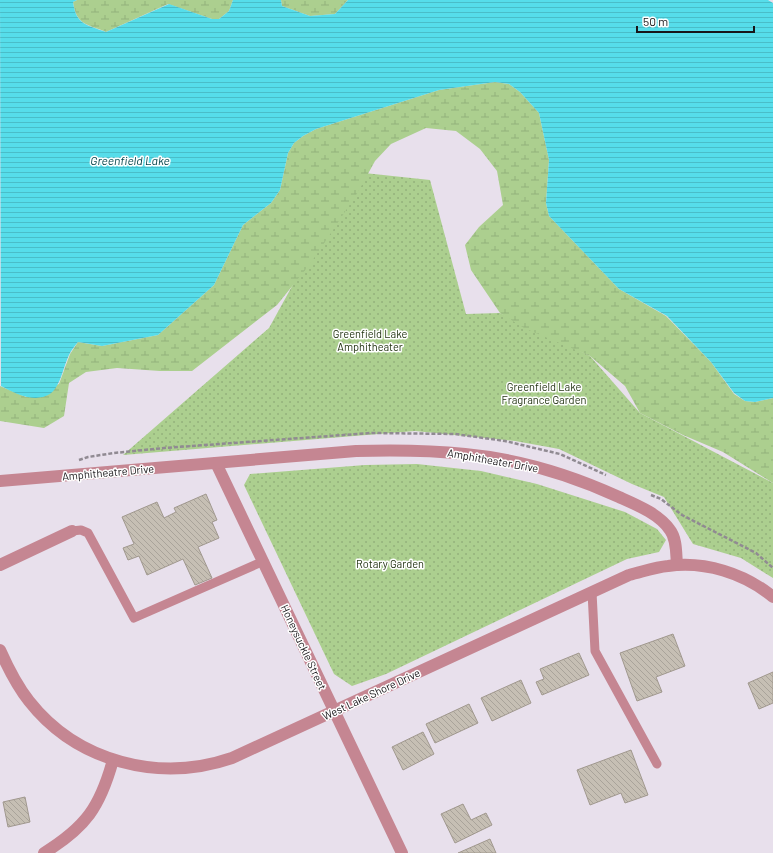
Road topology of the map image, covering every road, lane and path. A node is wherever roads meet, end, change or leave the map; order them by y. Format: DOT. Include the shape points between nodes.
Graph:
graph roads {
  1 [pos="216,463"];
  2 [pos="0,481"];
  3 [pos="72,531"];
  4 [pos="264,561"];
  5 [pos="0,565"];
  6 [pos="677,565"];
  7 [pos="592,592"];
  8 [pos="773,597"];
  9 [pos="0,650"];
  10 [pos="334,711"];
  11 [pos="113,760"];
  12 [pos="657,764"];
  13 [pos="44,853"];
  14 [pos="402,853"];
  1 -- 2 [label="street, Amphitheatre Drive"];
  1 -- 4 [label="street, Honeysuckle Street"];
  1 -- 6 [label="street, Amphitheater Drive" via="397,450 466,454 508,461 578,480 648,511 671,531"];
  3 -- 4 [label="lane" via="81,530 88,533 134,618"];
  3 -- 5 [label="street"];
  4 -- 10 [label="street, Honeysuckle Street"];
  6 -- 7 [label="street, West Lake Shore Drive" via="629,575"];
  6 -- 8 [label="street, West Lake Shore Drive" via="722,570 745,578"];
  7 -- 10 [label="street, West Lake Shore Drive"];
  7 -- 12 [label="lane" via="595,651"];
  9 -- 11 [label="street, West Lake Shore Drive" via="20,687 42,715 72,740 94,753"];
  10 -- 11 [label="street, West Lake Shore Drive" via="212,765 157,769"];
  10 -- 14 [label="street, Honeysuckle Street"];
  11 -- 13 [label="street" via="102,792 84,822"];
}
